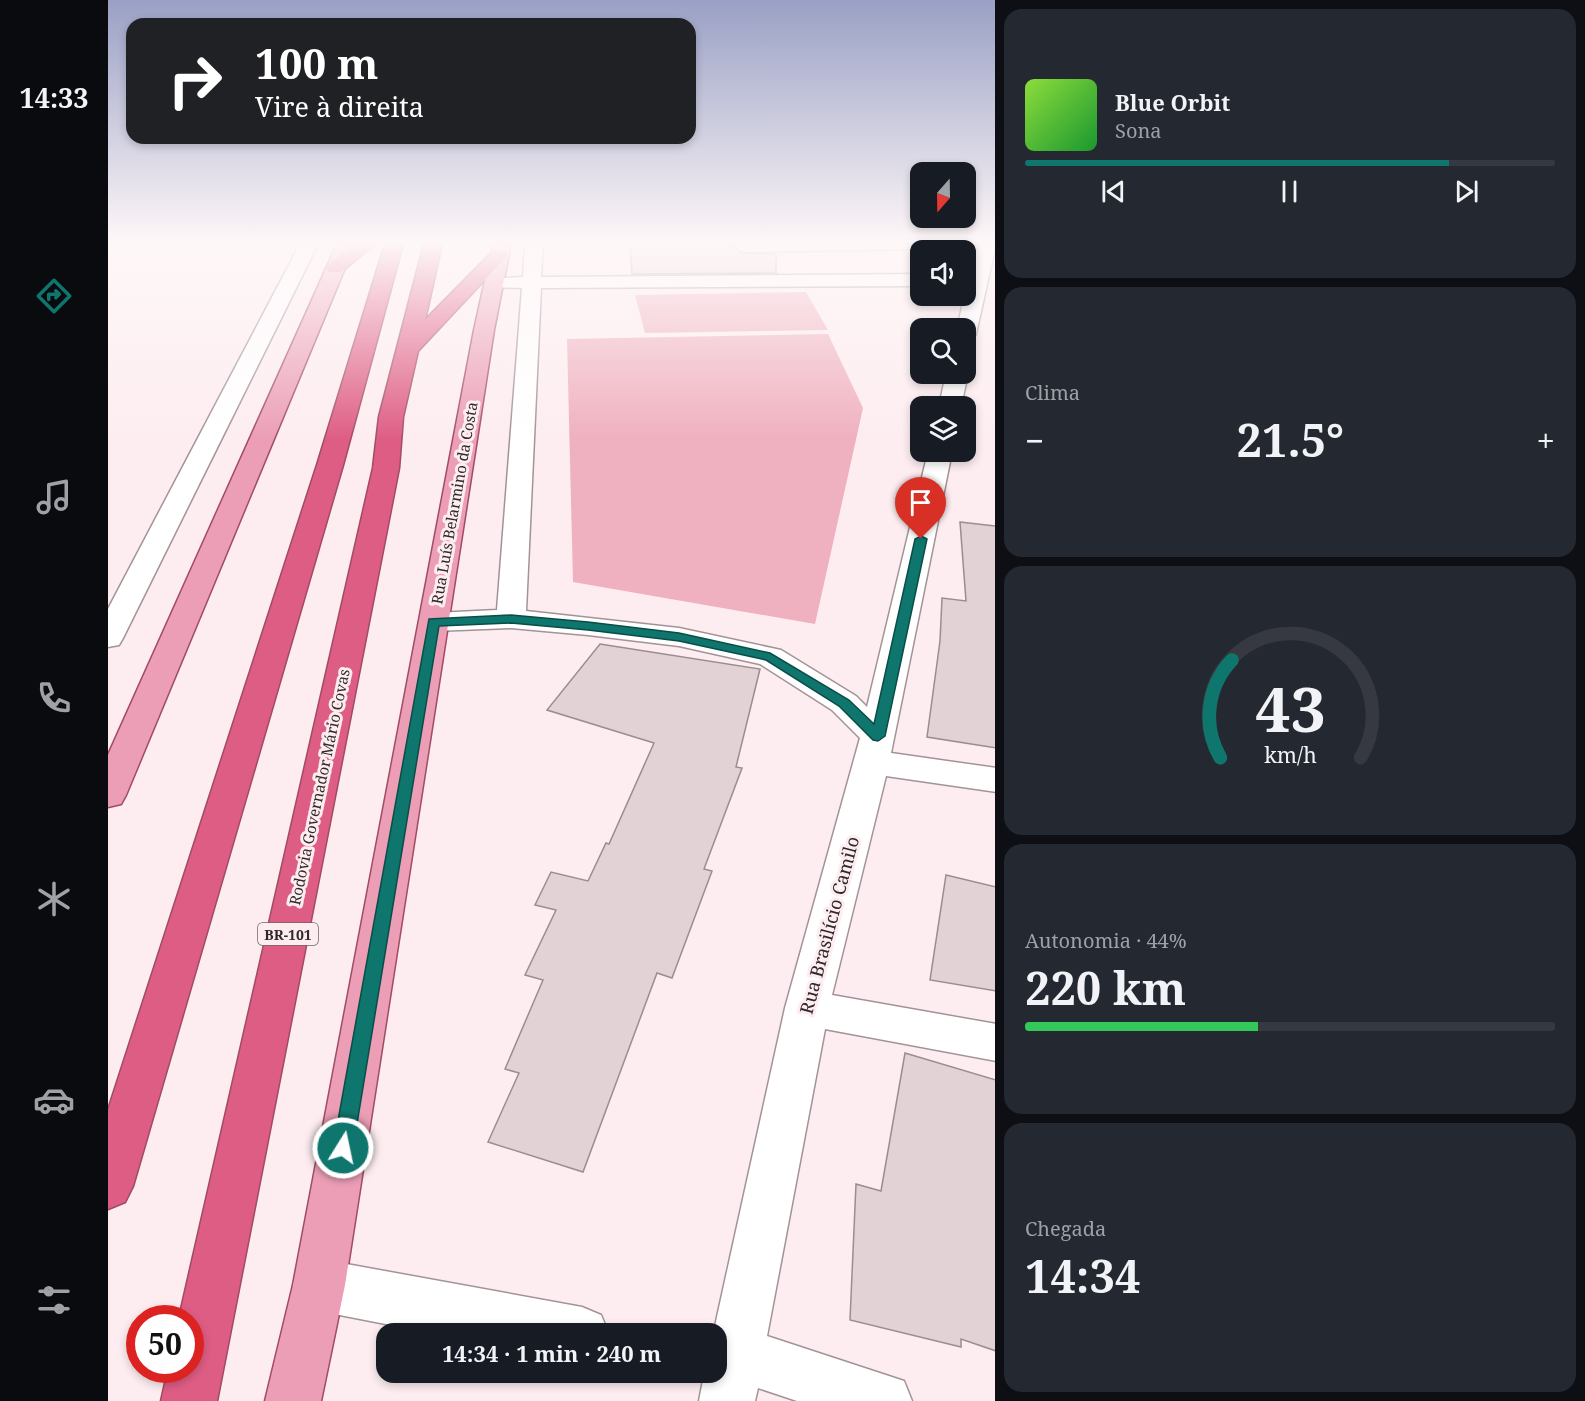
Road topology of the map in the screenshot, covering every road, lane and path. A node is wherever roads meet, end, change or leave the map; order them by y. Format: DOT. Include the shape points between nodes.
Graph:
graph roads {
  1 [pos="276,309"];
  2 [pos="317,309"];
  3 [pos="375,309"];
  4 [pos="416,309"];
  5 [pos="444,309"];
  6 [pos="489,309"];
  7 [pos="529,309"];
  8 [pos="405,352"];
  9 [pos="938,462"];
  10 [pos="511,619"];
  11 [pos="434,622"];
  12 [pos="108,638"];
  13 [pos="875,749"];
  14 [pos="995,780"];
  15 [pos="108,795"];
  16 [pos="807,1008"];
  17 [pos="995,1043"];
  18 [pos="108,1186"];
  19 [pos="319,1285"];
  20 [pos="523,1323"];
  21 [pos="727,1369"];
  22 [pos="189,1401"];
  23 [pos="293,1401"];
  24 [pos="884,1401"];
  1 -- 12 [label="street"];
  2 -- 15 [label="main road"];
  3 -- 18 [label="highway"];
  4 -- 8 [label="highway, Rodovia Governador Mário Covas / BR-101"];
  5 -- 8 [label="highway"];
  6 -- 11 [label="main road, Rua Luís Belarmino da Costa"];
  7 -- 10 [label="street"];
  8 -- 22 [label="highway, Rodovia Governador Mário Covas / BR-101" via="386,468"];
  9 -- 13 [label="street, Rua Brasilício Camilo"];
  10 -- 11 [label="street"];
  10 -- 13 [label="street" via="679,637 770,657 844,703"];
  11 -- 19 [label="main road, Rua Luís Belarmino da Costa"];
  13 -- 14 [label="street"];
  13 -- 16 [label="street, Rua Brasilício Camilo"];
  16 -- 17 [label="street"];
  16 -- 21 [label="street, Rua Brasilício Camilo"];
  19 -- 20 [label="street"];
  19 -- 23 [label="main road, Rua Luís Belarmino da Costa"];
  21 -- 24 [label="street"];
}
